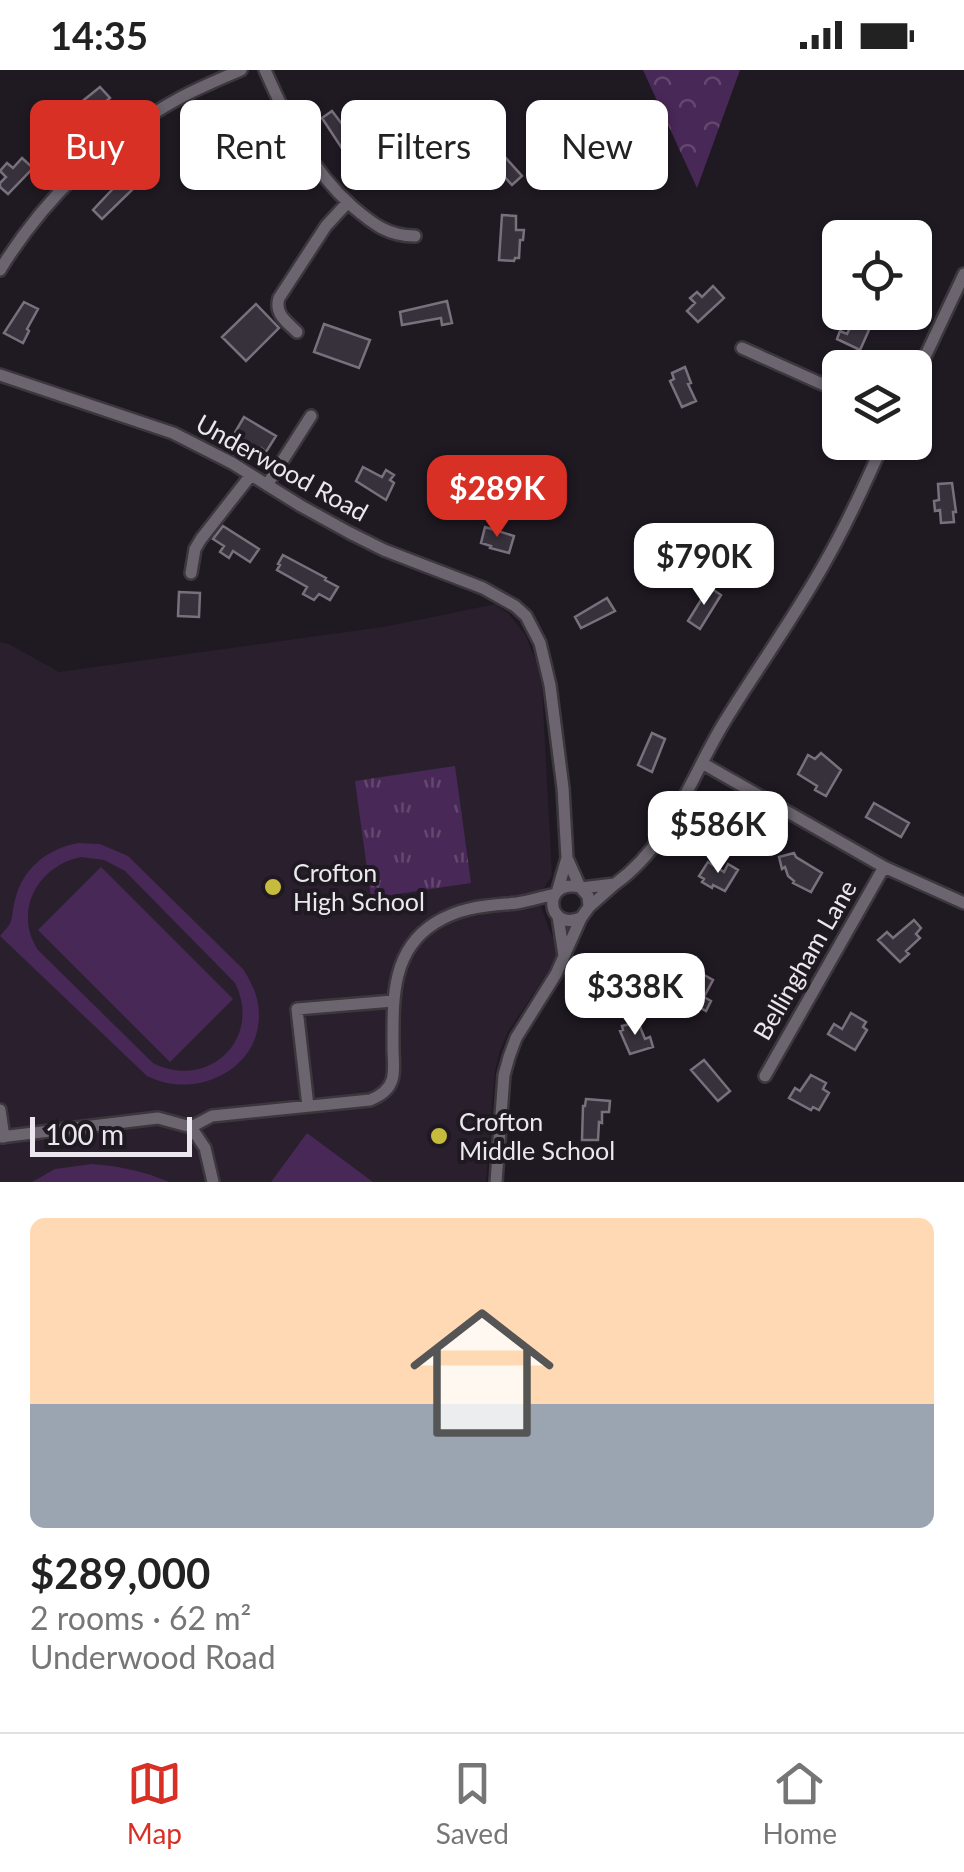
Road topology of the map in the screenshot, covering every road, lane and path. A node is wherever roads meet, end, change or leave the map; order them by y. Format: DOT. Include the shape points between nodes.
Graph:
graph roads {
  1 [pos="241,70"];
  2 [pos="265,70"];
  3 [pos="348,202"];
  4 [pos="415,236"];
  5 [pos="0,270"];
  6 [pos="964,274"];
  7 [pos="297,332"];
  8 [pos="742,348"];
  9 [pos="928,350"];
  10 [pos="0,375"];
  11 [pos="822,384"];
  12 [pos="311,416"];
  13 [pos="875,460"];
  14 [pos="251,475"];
  15 [pos="267,485"];
  16 [pos="191,573"];
  17 [pos="702,763"];
  18 [pos="567,858"];
  19 [pos="884,866"];
  20 [pos="615,884"];
  21 [pos="580,887"];
  22 [pos="556,892"];
  23 [pos="518,903"];
  24 [pos="964,904"];
  25 [pos="585,913"];
  26 [pos="556,914"];
  27 [pos="564,956"];
  28 [pos="393,1002"];
  29 [pos="766,1076"];
  30 [pos="308,1106"];
  31 [pos="0,1110"];
  32 [pos="191,1127"];
  33 [pos="2,1137"];
  34 [pos="213,1182"];
  35 [pos="496,1182"];
  1 -- 5 [label="street" via="177,100 91,161"];
  2 -- 3 [label="street" via="308,158"];
  3 -- 4 [label="street" via="388,232"];
  3 -- 7 [label="street" via="278,298 278,312"];
  6 -- 9 [label="street"];
  8 -- 11 [label="street"];
  10 -- 14 [label="street, Underwood Road" via="173,434"];
  12 -- 15 [label="street"];
  13 -- 17 [label="street" via="823,566"];
  14 -- 15 [label="street, Underwood Road"];
  14 -- 16 [label="street" via="201,540"];
  15 -- 18 [label="street, Underwood Road" via="384,550 499,596 526,616 550,684"];
  17 -- 19 [label="street"];
  17 -- 20 [label="street" via="656,846"];
  18 -- 21 [label="street, Underwood Road"];
  18 -- 22 [label="street, Underwood Road"];
  19 -- 24 [label="street"];
  19 -- 29 [label="street, Bellingham Lane"];
  20 -- 21 [label="street"];
  20 -- 25 [label="street"];
  21 -- 22 [label="street"];
  21 -- 25 [label="street" via="588,896"];
  22 -- 23 [label="street"];
  22 -- 26 [label="street"];
  23 -- 26 [label="street"];
  23 -- 28 [label="street" via="468,908 432,924 404,956"];
  25 -- 26 [label="street" via="569,922"];
  25 -- 27 [label="street"];
  26 -- 27 [label="street"];
  27 -- 35 [label="street" via="509,1057"];
  28 -- 30 [label="street" via="393,1077 385,1091 370,1100"];
  28 -- 30 [label="street" via="297,1009"];
  30 -- 32 [label="street" via="212,1116"];
  31 -- 33 [label="street"];
  32 -- 33 [label="street" via="158,1118"];
  32 -- 34 [label="street" via="205,1148"];
}
